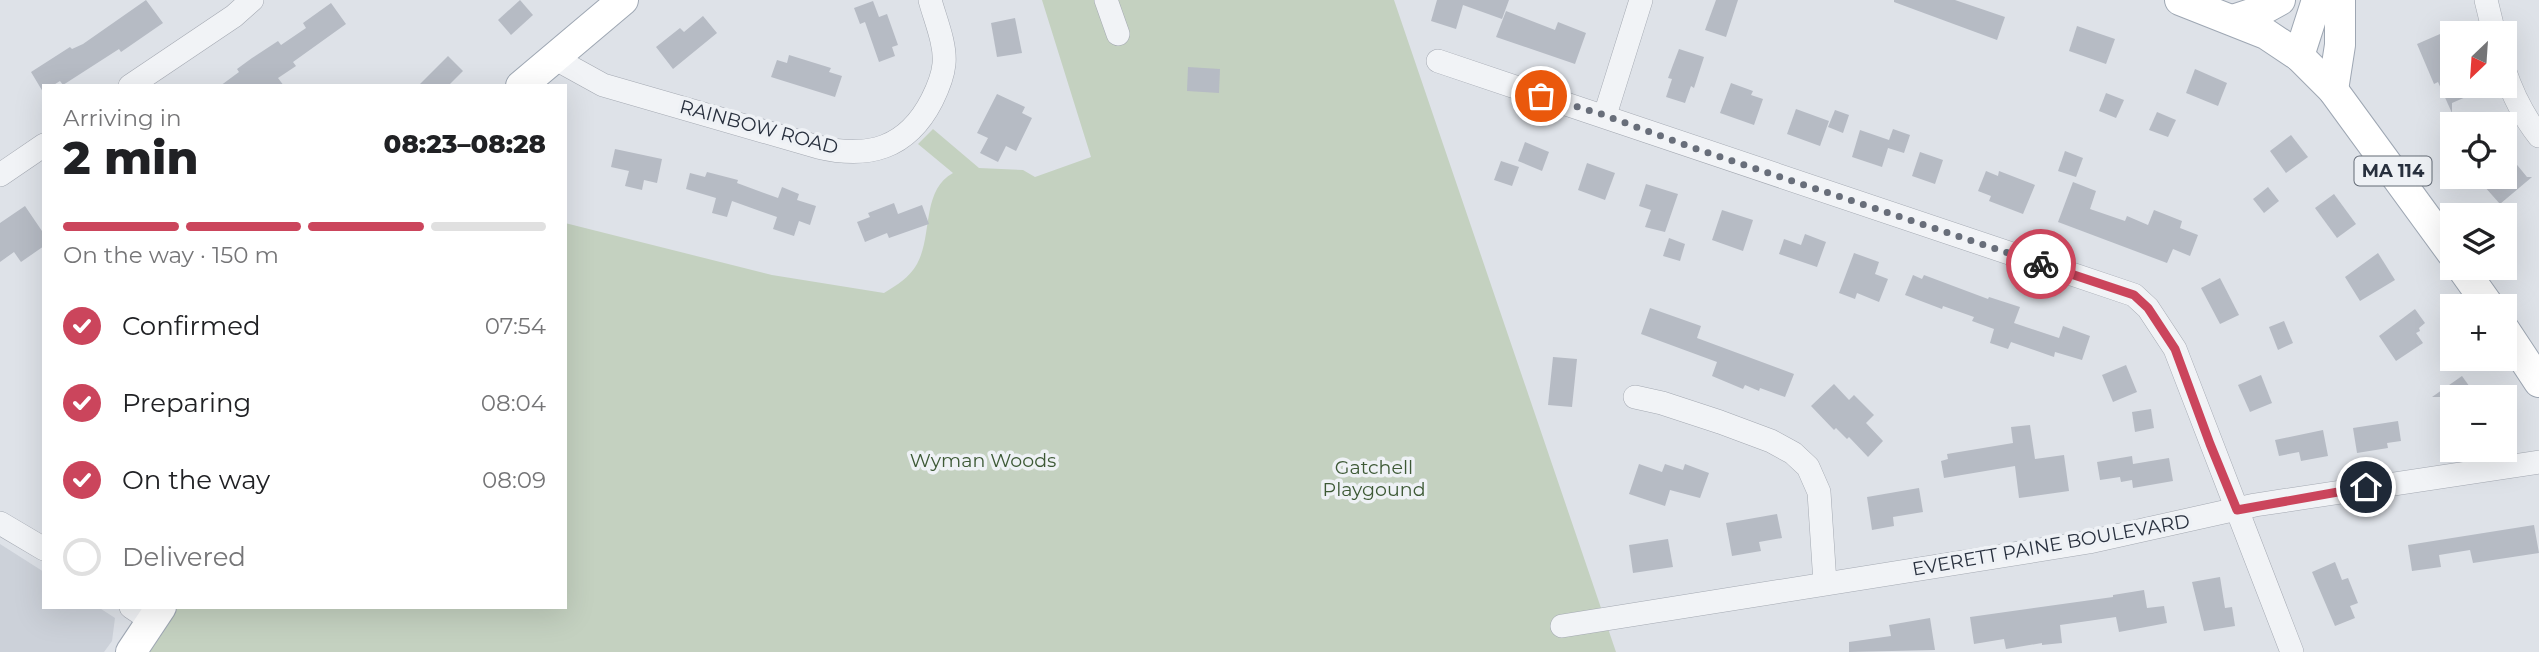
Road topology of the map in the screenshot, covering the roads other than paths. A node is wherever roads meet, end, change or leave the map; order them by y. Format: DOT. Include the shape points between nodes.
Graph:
graph roads {
  1 [pos="252,0"];
  2 [pos="623,0"];
  3 [pos="930,0"];
  4 [pos="1106,0"];
  5 [pos="1641,0"];
  6 [pos="2180,0"];
  7 [pos="2280,0"];
  8 [pos="2317,0"];
  9 [pos="2340,0"];
  10 [pos="2486,0"];
  11 [pos="2233,20"];
  12 [pos="2491,21"];
  13 [pos="1118,34"];
  14 [pos="2299,56"];
  15 [pos="554,58"];
  16 [pos="1438,61"];
  17 [pos="133,84"];
  18 [pos="523,84"];
  19 [pos="2333,90"];
  20 [pos="2516,98"];
  21 [pos="1605,115"];
  22 [pos="2539,136"];
  23 [pos="42,146"];
  24 [pos="0,175"];
  25 [pos="2440,237"];
  26 [pos="2517,349"];
  27 [pos="2539,382"];
  28 [pos="1635,397"];
  29 [pos="2539,462"];
  30 [pos="2237,510"];
  31 [pos="0,523"];
  32 [pos="42,548"];
  33 [pos="1825,583"];
  34 [pos="148,612"];
  35 [pos="1562,626"];
  36 [pos="131,652"];
  37 [pos="2292,652"];
  1 -- 17 [label="street"];
  2 -- 15 [label="main road"];
  3 -- 15 [label="street, RAINBOW ROAD" via="944,63 936,93 911,130 892,144 873,150 837,151 603,85"];
  4 -- 13 [label="street"];
  5 -- 21 [label="street"];
  6 -- 11 [label="main road, MA 114"];
  7 -- 11 [label="main road"];
  8 -- 14 [label="main road"];
  9 -- 19 [label="main road"];
  10 -- 12 [label="street"];
  11 -- 14 [label="main road, MA 114" via="2266,34"];
  14 -- 19 [label="main road, MA 114"];
  15 -- 18 [label="main road"];
  16 -- 21 [label="street"];
  19 -- 25 [label="main road, MA 114"];
  20 -- 22 [label="street"];
  21 -- 30 [label="street" via="2134,295 2175,349"];
  23 -- 24 [label="street"];
  26 -- 27 [label="main road"];
  28 -- 33 [label="street" via="1772,441 1808,467 1819,492"];
  29 -- 30 [label="street, EVERETT PAINE BOULEVARD"];
  30 -- 33 [label="street, EVERETT PAINE BOULEVARD" via="2089,542"];
  30 -- 37 [label="street"];
  31 -- 32 [label="street"];
  33 -- 35 [label="street, EVERETT PAINE BOULEVARD"];
  34 -- 36 [label="main road"];
}
